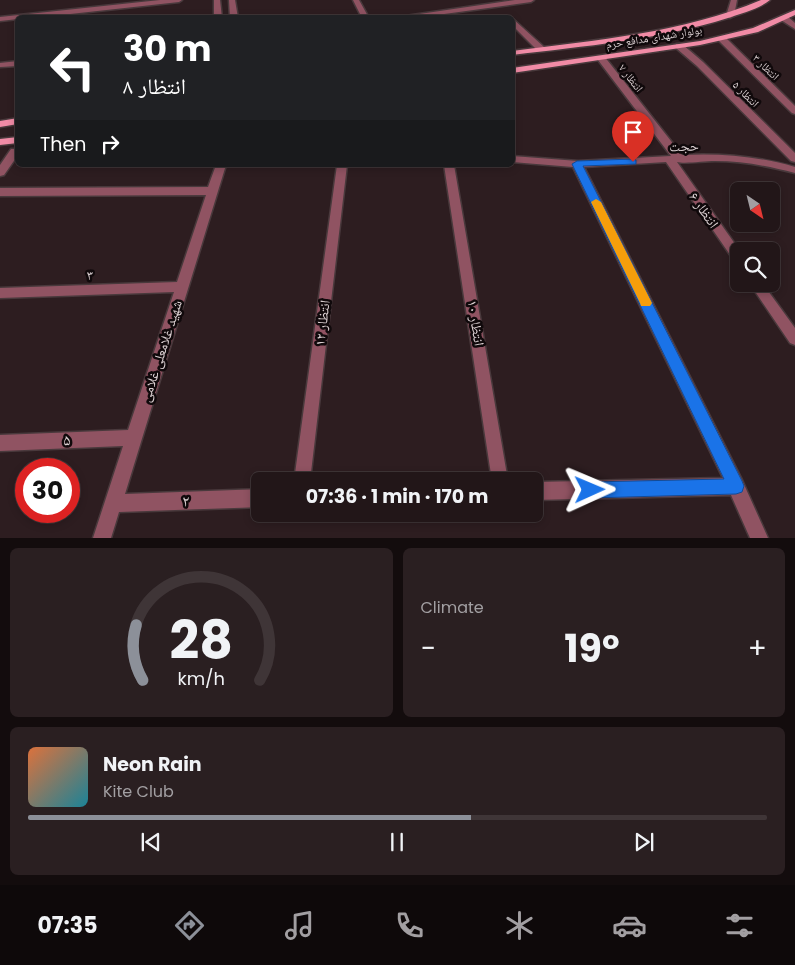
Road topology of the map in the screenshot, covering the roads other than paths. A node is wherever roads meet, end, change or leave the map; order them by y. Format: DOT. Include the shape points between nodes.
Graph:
graph roads {
  1 [pos="84,0"];
  2 [pos="179,0"];
  3 [pos="217,0"];
  4 [pos="232,0"];
  5 [pos="356,0"];
  6 [pos="531,0"];
  7 [pos="734,0"];
  8 [pos="767,0"];
  9 [pos="495,2"];
  10 [pos="795,12"];
  11 [pos="81,14"];
  12 [pos="65,15"];
  13 [pos="218,15"];
  14 [pos="234,15"];
  15 [pos="364,15"];
  16 [pos="414,15"];
  17 [pos="507,15"];
  18 [pos="730,16"];
  19 [pos="15,18"];
  20 [pos="784,18"];
  21 [pos="0,19"];
  22 [pos="515,23"];
  23 [pos="795,26"];
  24 [pos="722,39"];
  25 [pos="679,46"];
  26 [pos="541,49"];
  27 [pos="515,53"];
  28 [pos="601,58"];
  29 [pos="15,63"];
  30 [pos="0,65"];
  31 [pos="515,70"];
  32 [pos="795,111"];
  33 [pos="15,122"];
  34 [pos="0,124"];
  35 [pos="15,140"];
  36 [pos="0,142"];
  37 [pos="15,152"];
  38 [pos="515,159"];
  39 [pos="795,159"];
  40 [pos="675,160"];
  41 [pos="577,164"];
  42 [pos="220,167"];
  43 [pos="342,167"];
  44 [pos="449,167"];
  45 [pos="795,170"];
  46 [pos="0,173"];
  47 [pos="213,191"];
  48 [pos="0,192"];
  49 [pos="730,245"];
  50 [pos="182,287"];
  51 [pos="762,292"];
  52 [pos="0,293"];
  53 [pos="795,339"];
  54 [pos="134,438"];
  55 [pos="0,443"];
  56 [pos="303,472"];
  57 [pos="499,472"];
  58 [pos="736,486"];
  59 [pos="543,491"];
  60 [pos="251,498"];
  61 [pos="112,503"];
  62 [pos="102,538"];
  63 [pos="759,538"];
  1 -- 11 [label="street"];
  2 -- 11 [label="street"];
  3 -- 13 [label="street"];
  4 -- 14 [label="street"];
  5 -- 15 [label="street"];
  6 -- 9 [label="street"];
  7 -- 18 [label="street"];
  8 -- 18 [label="main road, بولوار شهدای مدافع حرم"];
  9 -- 16 [label="street"];
  9 -- 17 [label="street"];
  10 -- 20 [label="main road, بولوار شهدای مدافع حرم"];
  11 -- 12 [label="street"];
  18 -- 26 [label="main road, بولوار شهدای مدافع حرم" via="679,29"];
  19 -- 21 [label="street"];
  20 -- 23 [label="street"];
  20 -- 24 [label="main road, بولوار شهدای مدافع حرم"];
  22 -- 26 [label="street"];
  24 -- 25 [label="main road, بولوار شهدای مدافع حرم"];
  24 -- 32 [label="street, انتظار ۳"];
  25 -- 28 [label="main road, بولوار شهدای مدافع حرم"];
  25 -- 39 [label="street, انتظار ۵"];
  26 -- 27 [label="main road, بولوار شهدای مدافع حرم"];
  28 -- 31 [label="main road, بولوار شهدای مدافع حرم"];
  28 -- 40 [label="street, انتظار ۷"];
  29 -- 30 [label="street"];
  33 -- 34 [label="main road"];
  35 -- 36 [label="main road"];
  37 -- 46 [label="street"];
  38 -- 41 [label="street, حجت"];
  40 -- 41 [label="street, حجت"];
  40 -- 45 [label="street, حجت" via="753,160"];
  40 -- 49 [label="street, انتظار ۶"];
  41 -- 58 [label="street"];
  42 -- 47 [label="street, شهید غلامعلی غلامی"];
  43 -- 56 [label="street, انتظار ۱۲"];
  44 -- 57 [label="street, انتظار ۱۰"];
  47 -- 48 [label="street"];
  47 -- 50 [label="street, شهید غلامعلی غلامی"];
  50 -- 52 [label="street, ۳"];
  50 -- 54 [label="street, شهید غلامعلی غلامی"];
  51 -- 53 [label="street"];
  54 -- 55 [label="street, ۵"];
  54 -- 61 [label="street, شهید غلامعلی غلامی"];
  58 -- 59 [label="street"];
  58 -- 63 [label="street"];
  60 -- 61 [label="street, ۲"];
  61 -- 62 [label="street, شهید غلامعلی غلامی"];
}
